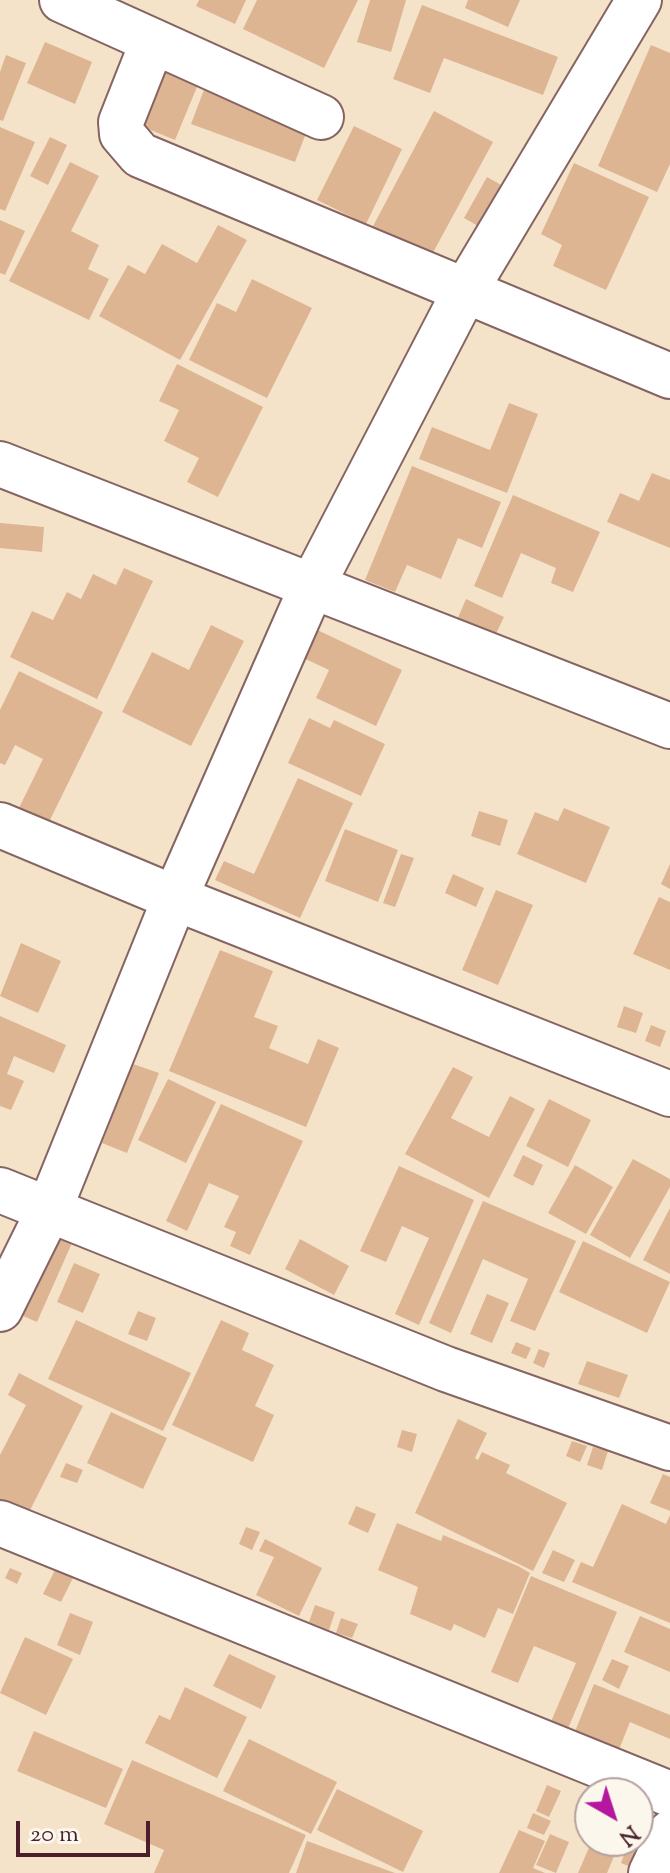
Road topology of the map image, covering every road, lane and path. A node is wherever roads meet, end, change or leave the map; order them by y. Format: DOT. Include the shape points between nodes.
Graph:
graph roads {
  1 [pos="62,0"];
  2 [pos="639,0"];
  3 [pos="153,41"];
  4 [pos="321,117"];
  5 [pos="465,291"];
  6 [pos="670,376"];
  7 [pos="0,464"];
  8 [pos="313,584"];
  9 [pos="670,726"];
  10 [pos="0,825"];
  11 [pos="175,898"];
  12 [pos="670,1094"];
  13 [pos="0,1190"];
  14 [pos="49,1210"];
  15 [pos="0,1309"];
  16 [pos="670,1448"];
  17 [pos="0,1523"];
  18 [pos="670,1794"];
  19 [pos="670,1833"];
  20 [pos="651,1873"];
  1 -- 3 [label="street"];
  2 -- 5 [label="street"];
  3 -- 4 [label="street"];
  3 -- 5 [label="street" via="121,122 122,134 140,155"];
  5 -- 6 [label="street"];
  5 -- 8 [label="street"];
  7 -- 8 [label="street"];
  8 -- 9 [label="street"];
  8 -- 11 [label="street"];
  10 -- 11 [label="street"];
  11 -- 12 [label="street"];
  11 -- 14 [label="street"];
  13 -- 14 [label="street"];
  14 -- 15 [label="street"];
  14 -- 16 [label="street" via="446,1369"];
  17 -- 18 [label="street"];
  19 -- 20 [label="street"];
}
